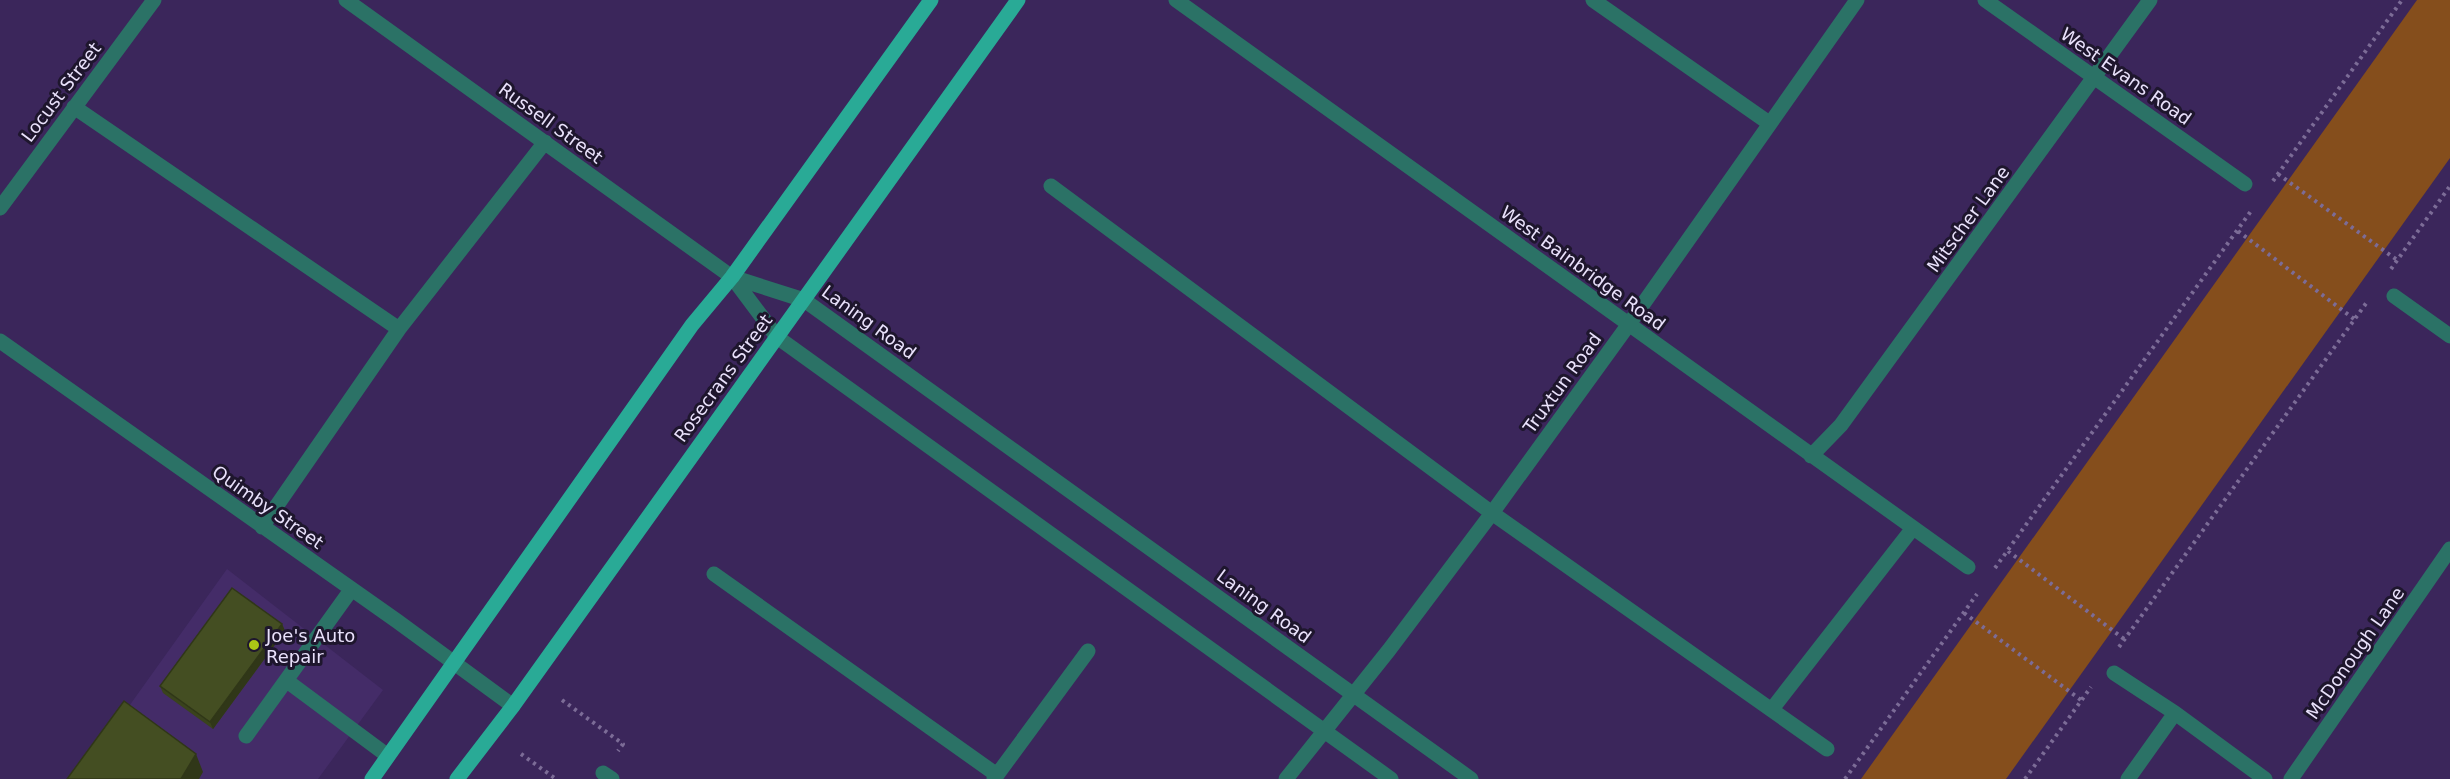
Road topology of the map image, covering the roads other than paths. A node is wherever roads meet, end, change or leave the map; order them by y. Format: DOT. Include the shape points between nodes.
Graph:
graph roads {
  1 [pos="154,0"];
  2 [pos="346,0"];
  3 [pos="931,0"];
  4 [pos="1018,0"];
  5 [pos="1176,0"];
  6 [pos="1593,0"];
  7 [pos="1857,0"];
  8 [pos="1985,0"];
  9 [pos="2150,0"];
  10 [pos="2095,79"];
  11 [pos="74,107"];
  12 [pos="1769,123"];
  13 [pos="545,142"];
  14 [pos="2245,184"];
  15 [pos="1051,186"];
  16 [pos="0,208"];
  17 [pos="732,277"];
  18 [pos="2394,296"];
  19 [pos="804,300"];
  20 [pos="1629,324"];
  21 [pos="399,329"];
  22 [pos="2450,336"];
  23 [pos="777,337"];
  24 [pos="0,341"];
  25 [pos="1811,456"];
  26 [pos="1492,513"];
  27 [pos="262,527"];
  28 [pos="1913,528"];
  29 [pos="2450,549"];
  30 [pos="1968,567"];
  31 [pos="714,574"];
  32 [pos="351,590"];
  33 [pos="1088,651"];
  34 [pos="454,664"];
  35 [pos="2114,673"];
  36 [pos="287,681"];
  37 [pos="1354,695"];
  38 [pos="513,706"];
  39 [pos="1772,710"];
  40 [pos="2175,713"];
  41 [pos="1324,731"];
  42 [pos="246,736"];
  43 [pos="1827,749"];
  44 [pos="388,756"];
  45 [pos="995,777"];
  46 [pos="372,779"];
  47 [pos="458,779"];
  48 [pos="1286,779"];
  49 [pos="1390,779"];
  50 [pos="1471,779"];
  51 [pos="2128,779"];
  52 [pos="2265,779"];
  53 [pos="2291,779"];
  1 -- 11 [label="street, Locust Street"];
  2 -- 13 [label="street, Russell Street"];
  3 -- 17 [label="main road"];
  4 -- 19 [label="main road, Rosecrans Street"];
  5 -- 20 [label="street, West Bainbridge Road"];
  6 -- 12 [label="street"];
  7 -- 12 [label="street, Truxtun Road"];
  8 -- 10 [label="street, West Evans Road"];
  9 -- 10 [label="street, Mitscher Lane"];
  10 -- 14 [label="street, West Evans Road"];
  10 -- 25 [label="street, Mitscher Lane" via="1841,425"];
  11 -- 16 [label="street, Locust Street"];
  11 -- 21 [label="street"];
  12 -- 20 [label="street, Truxtun Road"];
  13 -- 17 [label="street, Russell Street"];
  13 -- 21 [label="street"];
  15 -- 26 [label="street"];
  17 -- 19 [label="street, Laning Road"];
  17 -- 23 [label="street"];
  17 -- 34 [label="main road" via="692,326"];
  18 -- 22 [label="street"];
  19 -- 23 [label="main road, Rosecrans Street"];
  19 -- 37 [label="street, Laning Road"];
  20 -- 25 [label="street, West Bainbridge Road"];
  20 -- 26 [label="street, Truxtun Road"];
  21 -- 27 [label="street"];
  23 -- 38 [label="main road, Rosecrans Street"];
  23 -- 41 [label="street"];
  24 -- 27 [label="street, Quimby Street"];
  25 -- 28 [label="street, West Bainbridge Road"];
  26 -- 37 [label="street, Truxtun Road"];
  26 -- 39 [label="street"];
  27 -- 32 [label="street, Quimby Street"];
  28 -- 30 [label="street, West Bainbridge Road"];
  28 -- 39 [label="street"];
  29 -- 53 [label="street, McDonough Lane"];
  31 -- 45 [label="street"];
  32 -- 34 [label="street, Quimby Street"];
  32 -- 36 [label="street"];
  33 -- 45 [label="street"];
  34 -- 38 [label="street, Quimby Street"];
  34 -- 44 [label="main road"];
  35 -- 40 [label="street"];
  36 -- 42 [label="street"];
  36 -- 44 [label="street"];
  37 -- 41 [label="street, Truxtun Road"];
  37 -- 50 [label="street, Laning Road"];
  38 -- 47 [label="main road, Rosecrans Street"];
  39 -- 43 [label="street"];
  40 -- 51 [label="street"];
  40 -- 52 [label="street"];
  41 -- 48 [label="street, Truxtun Road"];
  41 -- 49 [label="street"];
  44 -- 46 [label="main road"];
}
